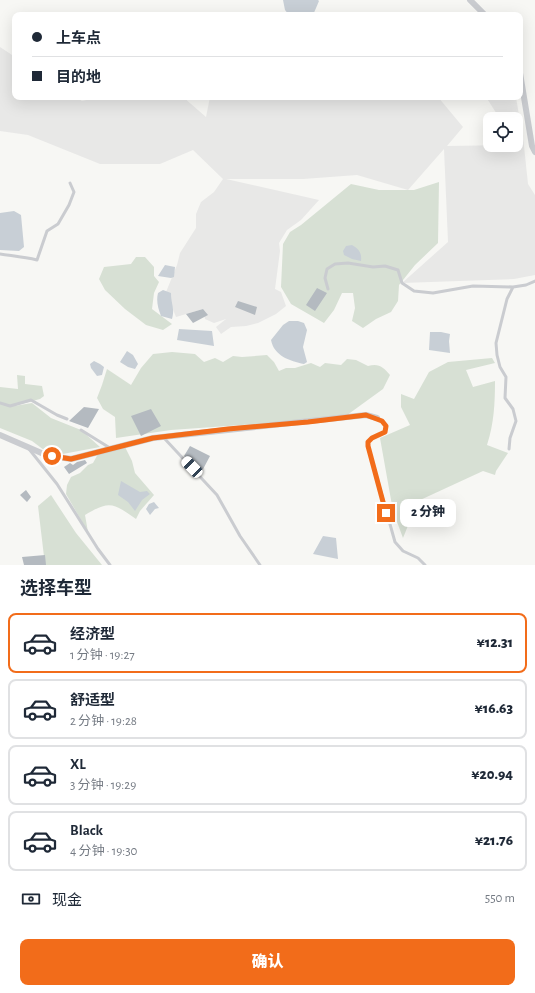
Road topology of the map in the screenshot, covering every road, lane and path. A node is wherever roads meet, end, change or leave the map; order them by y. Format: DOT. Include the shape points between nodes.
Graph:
graph roads {
  1 [pos="470,0"];
  2 [pos="482,12"];
  3 [pos="523,91"];
  4 [pos="535,152"];
  5 [pos="70,183"];
  6 [pos="0,254"];
  7 [pos="535,281"];
  8 [pos="513,287"];
  9 [pos="328,290"];
  10 [pos="0,403"];
  11 [pos="67,418"];
  12 [pos="377,418"];
  13 [pos="81,430"];
  14 [pos="0,435"];
  15 [pos="163,437"];
  16 [pos="28,448"];
  17 [pos="509,448"];
  18 [pos="111,449"];
  19 [pos="110,565"];
  20 [pos="260,565"];
  21 [pos="425,565"];
  1 -- 2 [label="street"];
  3 -- 4 [label="street"];
  5 -- 6 [label="lane" via="74,192 69,205 58,224 47,231 36,260"];
  7 -- 8 [label="lane"];
  8 -- 9 [label="lane" via="473,286 433,293 414,291 402,283 398,270 385,266 348,263 335,264 327,269 325,278"];
  8 -- 17 [label="lane" via="507,299 496,343 500,367 506,377 505,398 514,409 516,421"];
  10 -- 11 [label="lane" via="10,406 31,400"];
  12 -- 15 [label="street" via="366,415"];
  12 -- 21 [label="lane" via="386,426 385,432 372,438 368,446 395,542 403,552 418,558"];
  13 -- 18 [label="lane"];
  14 -- 16 [label="street"];
  15 -- 18 [label="street"];
  15 -- 20 [label="lane" via="217,495"];
  16 -- 18 [label="street" via="46,455 71,459"];
  16 -- 19 [label="lane" via="57,484"];
}
